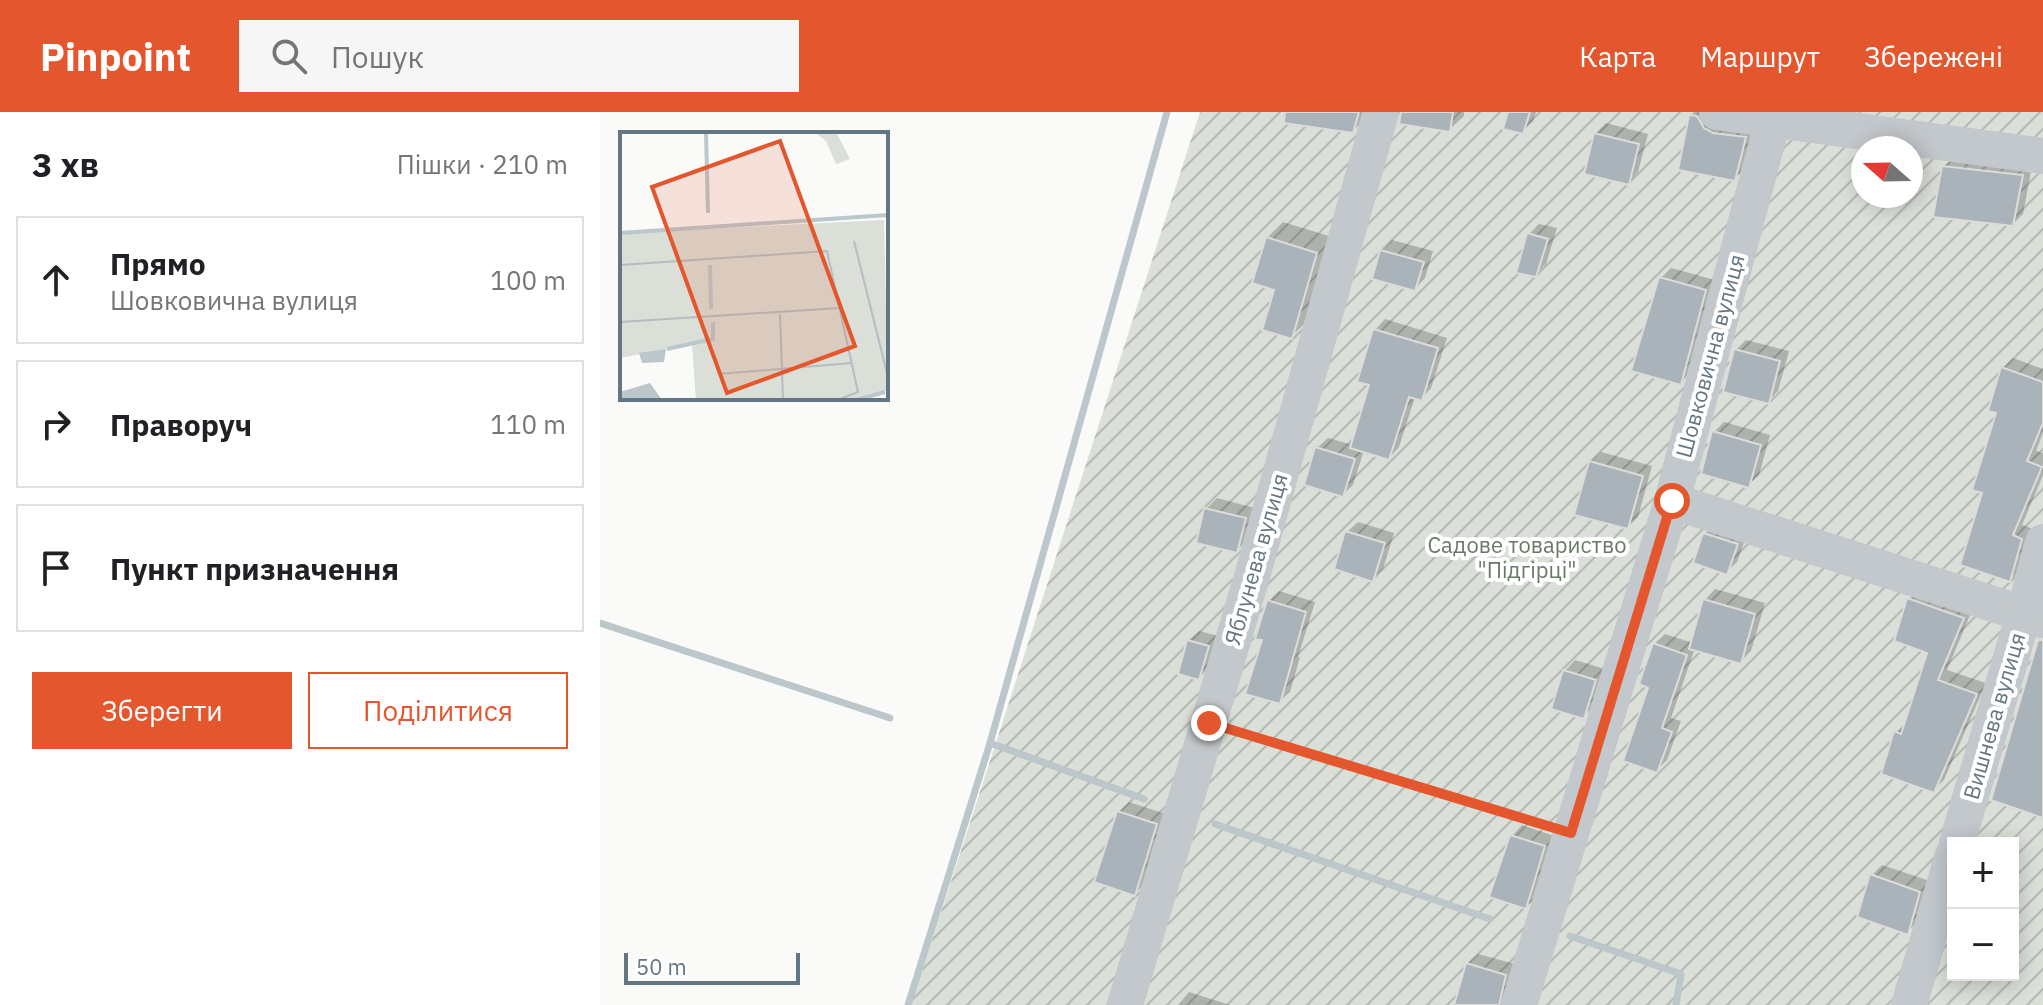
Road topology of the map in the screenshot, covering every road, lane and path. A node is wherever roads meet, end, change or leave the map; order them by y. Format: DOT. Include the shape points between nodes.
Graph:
graph roads {
  1 [pos="1381,112"];
  2 [pos="1717,112"];
  3 [pos="1773,120"];
  4 [pos="2043,156"];
  5 [pos="1672,501"];
  6 [pos="2043,542"];
  7 [pos="2034,616"];
  8 [pos="1209,723"];
  9 [pos="1571,833"];
  10 [pos="1959,837"];
  11 [pos="1947,875"];
  12 [pos="1125,1005"];
  13 [pos="1519,1005"];
  14 [pos="1909,1005"];
  1 -- 8 [label="street, Яблунева вулиця"];
  2 -- 3 [label="street"];
  3 -- 4 [label="street"];
  3 -- 5 [label="street, Шовковична вулиця"];
  5 -- 7 [label="street"];
  5 -- 9 [label="street, Шовковична вулиця"];
  6 -- 7 [label="street, Вишнева вулиця"];
  7 -- 10 [label="street, Вишнева вулиця"];
  8 -- 9 [label="path"];
  8 -- 12 [label="street, Яблунева вулиця"];
  9 -- 13 [label="street, Шовковична вулиця"];
  11 -- 14 [label="street"];
}
